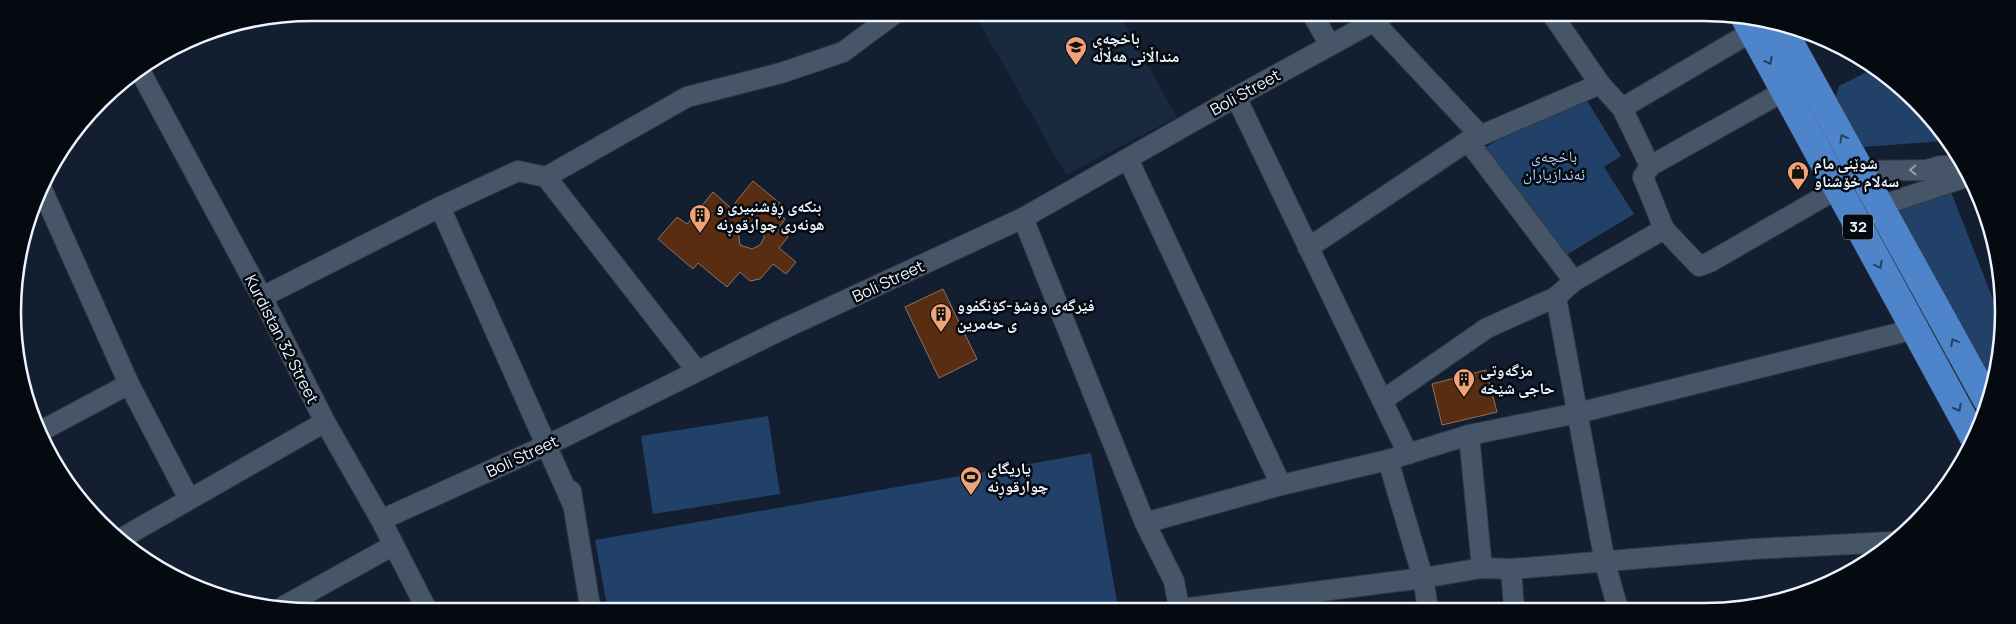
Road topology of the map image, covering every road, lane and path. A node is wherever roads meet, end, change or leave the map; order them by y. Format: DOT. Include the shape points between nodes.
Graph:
graph roads {
  1 [pos="885,21"];
  2 [pos="1317,21"];
  3 [pos="1373,21"];
  4 [pos="1379,21"];
  5 [pos="1556,21"];
  6 [pos="1749,25"];
  7 [pos="1784,33"];
  8 [pos="1330,45"];
  9 [pos="142,76"];
  10 [pos="1600,84"];
  11 [pos="1786,90"];
  12 [pos="1236,97"];
  13 [pos="1622,108"];
  14 [pos="1474,138"];
  15 [pos="1128,159"];
  16 [pos="1650,166"];
  17 [pos="1955,166"];
  18 [pos="1861,171"];
  19 [pos="546,177"];
  20 [pos="1962,178"];
  21 [pos="1837,189"];
  22 [pos="45,196"];
  23 [pos="1880,206"];
  24 [pos="440,207"];
  25 [pos="1023,218"];
  26 [pos="1664,229"];
  27 [pos="1308,248"];
  28 [pos="1574,281"];
  29 [pos="262,297"];
  30 [pos="1556,297"];
  31 [pos="1915,329"];
  32 [pos="697,371"];
  33 [pos="129,384"];
  34 [pos="1983,393"];
  35 [pos="1383,400"];
  36 [pos="1578,413"];
  37 [pos="325,422"];
  38 [pos="45,429"];
  39 [pos="1970,430"];
  40 [pos="1469,435"];
  41 [pos="554,441"];
  42 [pos="1408,454"];
  43 [pos="1388,460"];
  44 [pos="1281,485"];
  45 [pos="188,499"];
  46 [pos="381,520"];
  47 [pos="1145,523"];
  48 [pos="126,536"];
  49 [pos="1882,542"];
  50 [pos="394,545"];
  51 [pos="1605,563"];
  52 [pos="1482,568"];
  53 [pos="1511,569"];
  54 [pos="1423,578"];
  55 [pos="291,602"];
  56 [pos="1292,602"];
  57 [pos="423,603"];
  58 [pos="589,603"];
  59 [pos="1178,603"];
  60 [pos="1275,603"];
  61 [pos="1427,603"];
  62 [pos="1514,603"];
  63 [pos="1616,603"];
  1 -- 19 [label="street" via="843,52 781,74 687,97"];
  2 -- 8 [label="street"];
  3 -- 8 [label="street, Boli Street"];
  4 -- 14 [label="street"];
  5 -- 10 [label="street"];
  6 -- 11 [label="highway, 32, one-way"];
  6 -- 13 [label="street"];
  18 -- 7 [label="highway, 32, one-way"];
  8 -- 12 [label="street, Boli Street"];
  9 -- 29 [label="street, Kurdistan 32 Street"];
  10 -- 13 [label="street"];
  10 -- 14 [label="street"];
  11 -- 16 [label="street"];
  11 -- 21 [label="highway, 32"];
  12 -- 15 [label="street, Boli Street"];
  12 -- 27 [label="street"];
  13 -- 16 [label="street"];
  14 -- 27 [label="street"];
  14 -- 28 [label="street"];
  15 -- 25 [label="street, Boli Street"];
  15 -- 44 [label="street"];
  16 -- 26 [label="street" via="1643,177"];
  17 -- 18 [label="street, one-way"];
  18 -- 23 [label="highway, 32"];
  19 -- 24 [label="street" via="518,171"];
  19 -- 32 [label="street"];
  20 -- 23 [label="street"];
  21 -- 26 [label="street" via="1699,266"];
  21 -- 31 [label="highway, 32, one-way"];
  22 -- 33 [label="street"];
  34 -- 23 [label="highway, 32, one-way"];
  24 -- 29 [label="street"];
  24 -- 41 [label="street"];
  25 -- 32 [label="street, Boli Street"];
  25 -- 47 [label="street"];
  26 -- 28 [label="street"];
  27 -- 35 [label="street"];
  28 -- 30 [label="street"];
  29 -- 37 [label="street, Kurdistan 32 Street"];
  30 -- 35 [label="street" via="1487,328"];
  30 -- 36 [label="street"];
  31 -- 36 [label="street"];
  31 -- 39 [label="highway, 32, one-way"];
  32 -- 41 [label="street, Boli Street"];
  33 -- 38 [label="street"];
  33 -- 45 [label="street"];
  35 -- 42 [label="street"];
  36 -- 40 [label="street"];
  36 -- 51 [label="street"];
  37 -- 45 [label="street"];
  37 -- 46 [label="street, Kurdistan 32 Street"];
  40 -- 42 [label="street"];
  40 -- 52 [label="street"];
  41 -- 46 [label="street, Boli Street"];
  41 -- 58 [label="street" via="573,505"];
  42 -- 43 [label="street"];
  43 -- 44 [label="street"];
  43 -- 54 [label="street"];
  44 -- 47 [label="street"];
  45 -- 48 [label="street"];
  46 -- 50 [label="street, Kurdistan 32 Street"];
  47 -- 59 [label="street" via="1174,581"];
  49 -- 51 [label="street" via="1753,549"];
  50 -- 55 [label="street"];
  50 -- 57 [label="street, Kurdistan 32 Street"];
  51 -- 53 [label="street"];
  51 -- 63 [label="street"];
  52 -- 53 [label="street"];
  52 -- 54 [label="street"];
  53 -- 62 [label="street"];
  54 -- 56 [label="street"];
  54 -- 61 [label="street"];
  56 -- 60 [label="street"];
}
